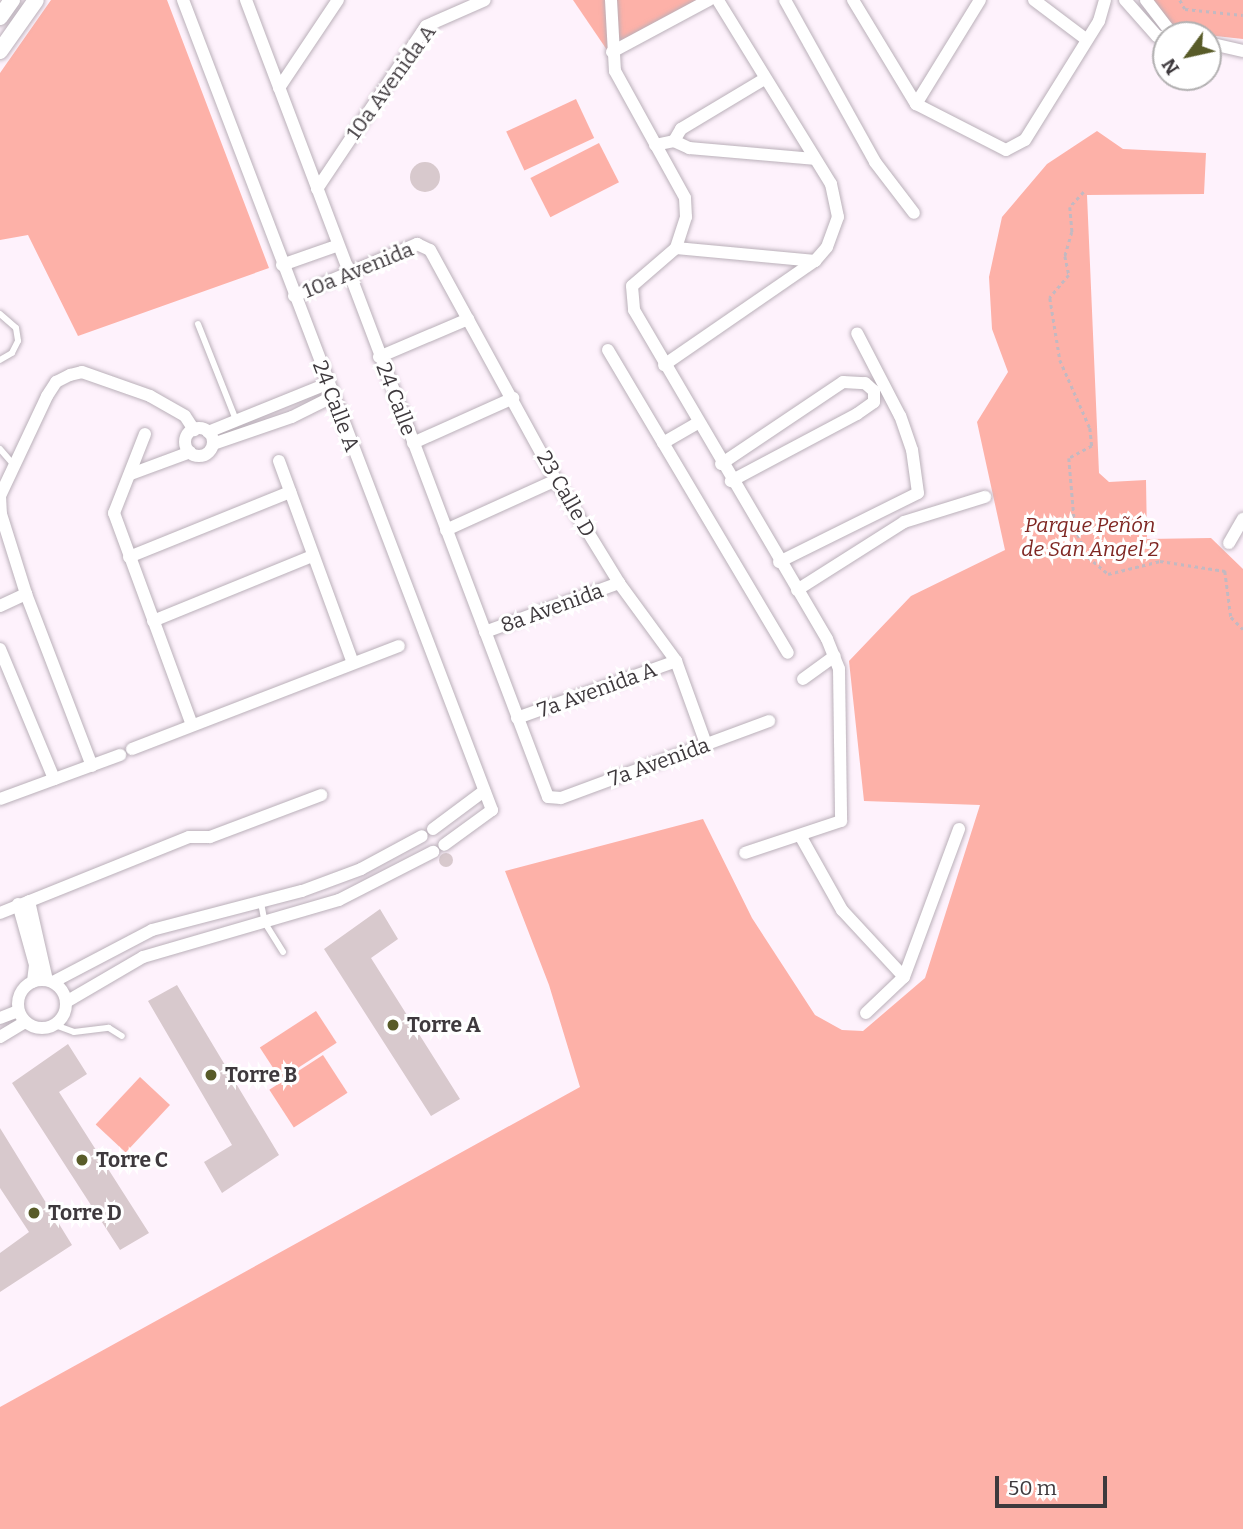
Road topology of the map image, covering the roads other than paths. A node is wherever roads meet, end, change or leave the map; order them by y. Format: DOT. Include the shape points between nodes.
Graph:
graph roads {
  1 [pos="12,0"];
  2 [pos="36,0"];
  3 [pos="183,0"];
  4 [pos="246,0"];
  5 [pos="338,0"];
  6 [pos="485,0"];
  7 [pos="611,0"];
  8 [pos="709,0"];
  9 [pos="718,0"];
  10 [pos="785,0"];
  11 [pos="853,0"];
  12 [pos="1034,0"];
  13 [pos="1105,0"];
  14 [pos="1125,0"];
  15 [pos="1146,0"];
  16 [pos="974,3"];
  17 [pos="0,17"];
  18 [pos="1162,21"];
  19 [pos="1152,30"];
  20 [pos="1087,40"];
  21 [pos="1222,46"];
  22 [pos="0,51"];
  23 [pos="1243,51"];
  24 [pos="612,52"];
  25 [pos="763,80"];
  26 [pos="279,88"];
  27 [pos="916,104"];
  28 [pos="674,141"];
  29 [pos="656,145"];
  30 [pos="814,159"];
  31 [pos="317,189"];
  32 [pos="914,213"];
  33 [pos="424,244"];
  34 [pos="336,246"];
  35 [pos="676,248"];
  36 [pos="815,261"];
  37 [pos="282,265"];
  38 [pos="348,275"];
  39 [pos="293,296"];
  40 [pos="0,314"];
  41 [pos="468,318"];
  42 [pos="198,324"];
  43 [pos="857,333"];
  44 [pos="608,350"];
  45 [pos="380,358"];
  46 [pos="0,360"];
  47 [pos="664,365"];
  48 [pos="327,384"];
  49 [pos="332,397"];
  50 [pos="513,398"];
  51 [pos="236,422"];
  52 [pos="697,423"];
  53 [pos="201,430"];
  54 [pos="145,434"];
  55 [pos="413,443"];
  56 [pos="663,443"];
  57 [pos="213,444"];
  58 [pos="0,449"];
  59 [pos="190,452"];
  60 [pos="279,461"];
  61 [pos="721,464"];
  62 [pos="15,466"];
  63 [pos="131,474"];
  64 [pos="556,480"];
  65 [pos="731,481"];
  66 [pos="290,492"];
  67 [pos="0,496"];
  68 [pos="985,497"];
  69 [pos="1243,519"];
  70 [pos="446,530"];
  71 [pos="1228,543"];
  72 [pos="312,556"];
  73 [pos="129,557"];
  74 [pos="779,562"];
  75 [pos="619,583"];
  76 [pos="797,590"];
  77 [pos="26,594"];
  78 [pos="0,606"];
  79 [pos="153,621"];
  80 [pos="485,632"];
  81 [pos="399,646"];
  82 [pos="0,649"];
  83 [pos="788,653"];
  84 [pos="835,656"];
  85 [pos="676,661"];
  86 [pos="353,663"];
  87 [pos="803,679"];
  88 [pos="517,718"];
  89 [pos="769,721"];
  90 [pos="192,725"];
  91 [pos="706,744"];
  92 [pos="92,765"];
  93 [pos="54,779"];
  94 [pos="484,791"];
  95 [pos="321,795"];
  96 [pos="548,797"];
  97 [pos="0,799"];
  98 [pos="959,829"];
  99 [pos="802,837"];
  100 [pos="746,853"];
  101 [pos="361,869"];
  102 [pos="369,887"];
  103 [pos="24,903"];
  104 [pos="261,903"];
  105 [pos="0,913"];
  106 [pos="265,923"];
  107 [pos="283,952"];
  108 [pos="904,978"];
  109 [pos="50,981"];
  110 [pos="33,982"];
  111 [pos="66,1002"];
  112 [pos="866,1013"];
  113 [pos="22,1016"];
  114 [pos="0,1018"];
  115 [pos="55,1025"];
  116 [pos="122,1035"];
  117 [pos="0,1037"];
  1 -- 17 [label="street"];
  2 -- 22 [label="street"];
  3 -- 37 [label="street, 24 Calle A"];
  4 -- 26 [label="street, 24 Calle"];
  5 -- 26 [label="street"];
  6 -- 31 [label="street, 10a Avenida A" via="426,26"];
  7 -- 24 [label="street"];
  8 -- 24 [label="street"];
  9 -- 25 [label="street"];
  10 -- 32 [label="street" via="875,163"];
  11 -- 27 [label="street"];
  12 -- 20 [label="street"];
  13 -- 20 [label="street"];
  14 -- 19 [label="street"];
  15 -- 18 [label="street"];
  16 -- 27 [label="street"];
  20 -- 27 [label="street" via="1017,149 996,147"];
  21 -- 23 [label="street"];
  24 -- 29 [label="street" via="624,88"];
  25 -- 28 [label="street" via="681,129"];
  25 -- 30 [label="street"];
  26 -- 31 [label="street, 24 Calle"];
  28 -- 29 [label="street"];
  28 -- 30 [label="street" via="689,148"];
  29 -- 35 [label="street" via="685,198 686,217"];
  30 -- 36 [label="street" via="831,184 838,217 827,247"];
  31 -- 34 [label="street, 24 Calle"];
  33 -- 38 [label="street, 10a Avenida"];
  33 -- 41 [label="street, 23 Calle D"];
  34 -- 37 [label="street, 10a Avenida"];
  34 -- 38 [label="street, 24 Calle"];
  35 -- 36 [label="street"];
  35 -- 47 [label="street" via="641,276 630,297"];
  36 -- 47 [label="street"];
  37 -- 39 [label="street, 24 Calle A"];
  38 -- 39 [label="street, 10a Avenida"];
  38 -- 45 [label="street, 24 Calle"];
  39 -- 48 [label="street, 24 Calle A"];
  40 -- 46 [label="lane" via="16,328 18,341 12,353"];
  41 -- 45 [label="street"];
  41 -- 50 [label="street, 23 Calle D"];
  42 -- 51 [label="lane"];
  43 -- 74 [label="street" via="900,416 912,450 918,493"];
  44 -- 56 [label="street"];
  45 -- 55 [label="street, 24 Calle"];
  47 -- 52 [label="street"];
  48 -- 49 [label="street, 24 Calle A"];
  48 -- 51 [label="street"];
  49 -- 57 [label="street" via="292,417"];
  49 -- 94 [label="street, 24 Calle A"];
  50 -- 55 [label="street"];
  50 -- 64 [label="street, 23 Calle D"];
  51 -- 53 [label="street"];
  52 -- 56 [label="street"];
  52 -- 61 [label="street"];
  53 -- 57 [label="street"];
  53 -- 59 [label="street" via="186,440"];
  53 -- 62 [label="street" via="150,396 82,372 56,382"];
  54 -- 63 [label="street"];
  55 -- 70 [label="street, 24 Calle"];
  56 -- 83 [label="street"];
  57 -- 59 [label="street" via="202,456"];
  58 -- 62 [label="lane"];
  59 -- 63 [label="street"];
  60 -- 66 [label="street"];
  61 -- 65 [label="street"];
  61 -- 65 [label="street" via="844,382 865,383 874,391 874,401 857,414"];
  62 -- 67 [label="street"];
  63 -- 73 [label="street" via="114,513"];
  64 -- 70 [label="street"];
  64 -- 75 [label="street, 23 Calle D"];
  65 -- 74 [label="street"];
  66 -- 72 [label="street"];
  66 -- 73 [label="street"];
  67 -- 77 [label="street" via="1,514"];
  68 -- 76 [label="street" via="904,522"];
  69 -- 71 [label="street"];
  70 -- 80 [label="street, 24 Calle"];
  72 -- 79 [label="street"];
  72 -- 86 [label="street"];
  73 -- 79 [label="street"];
  74 -- 76 [label="street"];
  75 -- 80 [label="street, 8a Avenida"];
  75 -- 85 [label="street, 23 Calle D"];
  76 -- 84 [label="street"];
  77 -- 78 [label="street"];
  77 -- 92 [label="street"];
  79 -- 90 [label="street"];
  80 -- 88 [label="street, 24 Calle"];
  81 -- 86 [label="street"];
  82 -- 93 [label="street"];
  84 -- 87 [label="street"];
  84 -- 99 [label="street" via="841,685 844,811 841,821"];
  85 -- 88 [label="street, 7a Avenida A"];
  85 -- 91 [label="street, 23 Calle D"];
  86 -- 90 [label="street"];
  88 -- 96 [label="street, 24 Calle"];
  89 -- 91 [label="street, 7a Avenida"];
  90 -- 92 [label="street"];
  91 -- 96 [label="street, 7a Avenida" via="561,798"];
  92 -- 93 [label="street"];
  93 -- 97 [label="street"];
  94 -- 101 [label="street" via="428,832"];
  94 -- 102 [label="street, 24 Calle A" via="492,810 438,849"];
  95 -- 103 [label="street" via="210,837 189,837"];
  98 -- 108 [label="street"];
  99 -- 100 [label="street"];
  99 -- 108 [label="street" via="842,910"];
  101 -- 102 [label="street"];
  101 -- 104 [label="street"];
  102 -- 106 [label="street"];
  103 -- 105 [label="street"];
  103 -- 109 [label="street"];
  103 -- 110 [label="street" via="35,965"];
  104 -- 106 [label="lane"];
  104 -- 109 [label="street" via="152,930"];
  106 -- 107 [label="lane"];
  106 -- 111 [label="street" via="143,957"];
  108 -- 112 [label="street"];
  109 -- 110 [label="street"];
  109 -- 111 [label="street"];
  110 -- 113 [label="street" via="20,992"];
  111 -- 115 [label="street"];
  113 -- 114 [label="street"];
  113 -- 115 [label="street" via="43,1029"];
  113 -- 117 [label="street"];
  115 -- 116 [label="lane" via="74,1032 109,1028"];
}
